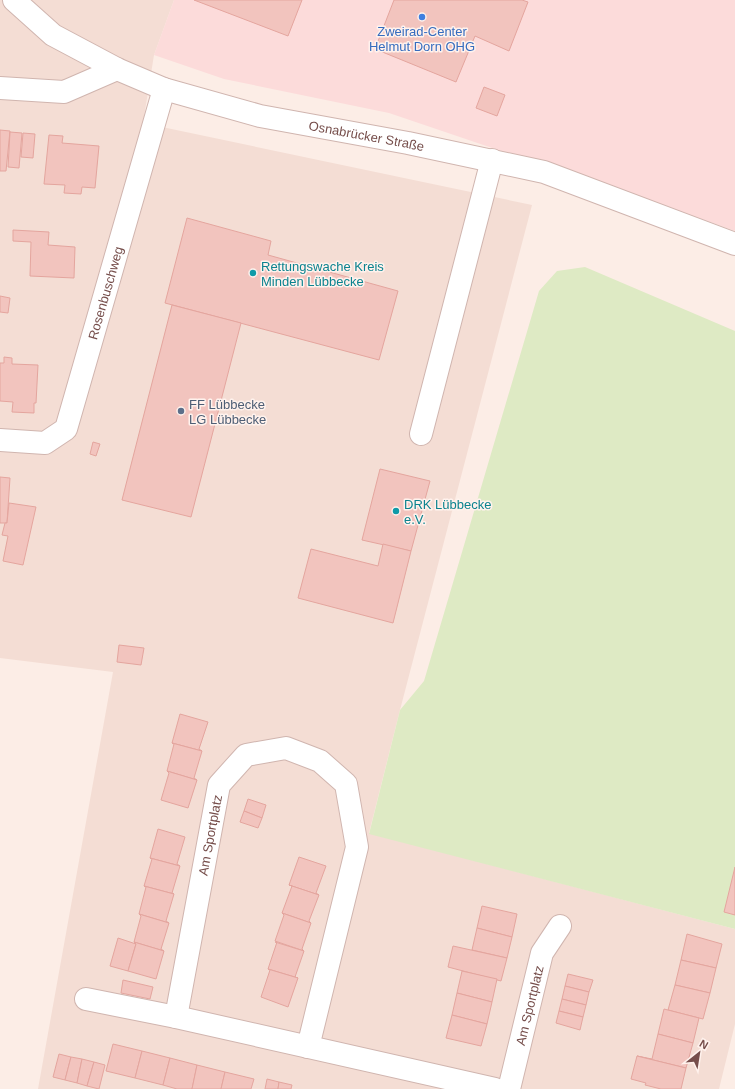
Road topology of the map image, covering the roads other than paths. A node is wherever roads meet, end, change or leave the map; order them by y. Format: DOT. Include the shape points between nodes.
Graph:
graph roads {
  1 [pos="14,0"];
  2 [pos="117,69"];
  3 [pos="0,88"];
  4 [pos="164,90"];
  5 [pos="492,160"];
  6 [pos="735,244"];
  7 [pos="421,434"];
  8 [pos="0,440"];
  9 [pos="560,926"];
  10 [pos="86,999"];
  11 [pos="176,1017"];
  12 [pos="308,1047"];
  13 [pos="495,1089"];
  14 [pos="509,1089"];
  1 -- 2 [label="street, Osnabrücker Straße" via="53,36"];
  2 -- 3 [label="street" via="64,92"];
  2 -- 4 [label="street, Osnabrücker Straße"];
  4 -- 5 [label="street, Osnabrücker Straße" via="260,116"];
  4 -- 8 [label="street, Rosenbuschweg" via="66,429 45,443"];
  5 -- 6 [label="street, Osnabrücker Straße" via="544,172"];
  5 -- 7 [label="street"];
  9 -- 14 [label="street, Am Sportplatz" via="542,953"];
  10 -- 11 [label="street"];
  11 -- 12 [label="street"];
  11 -- 12 [label="street, Am Sportplatz" via="219,785 246,755 286,748 320,761 346,784 357,847"];
  12 -- 13 [label="street"];
}
